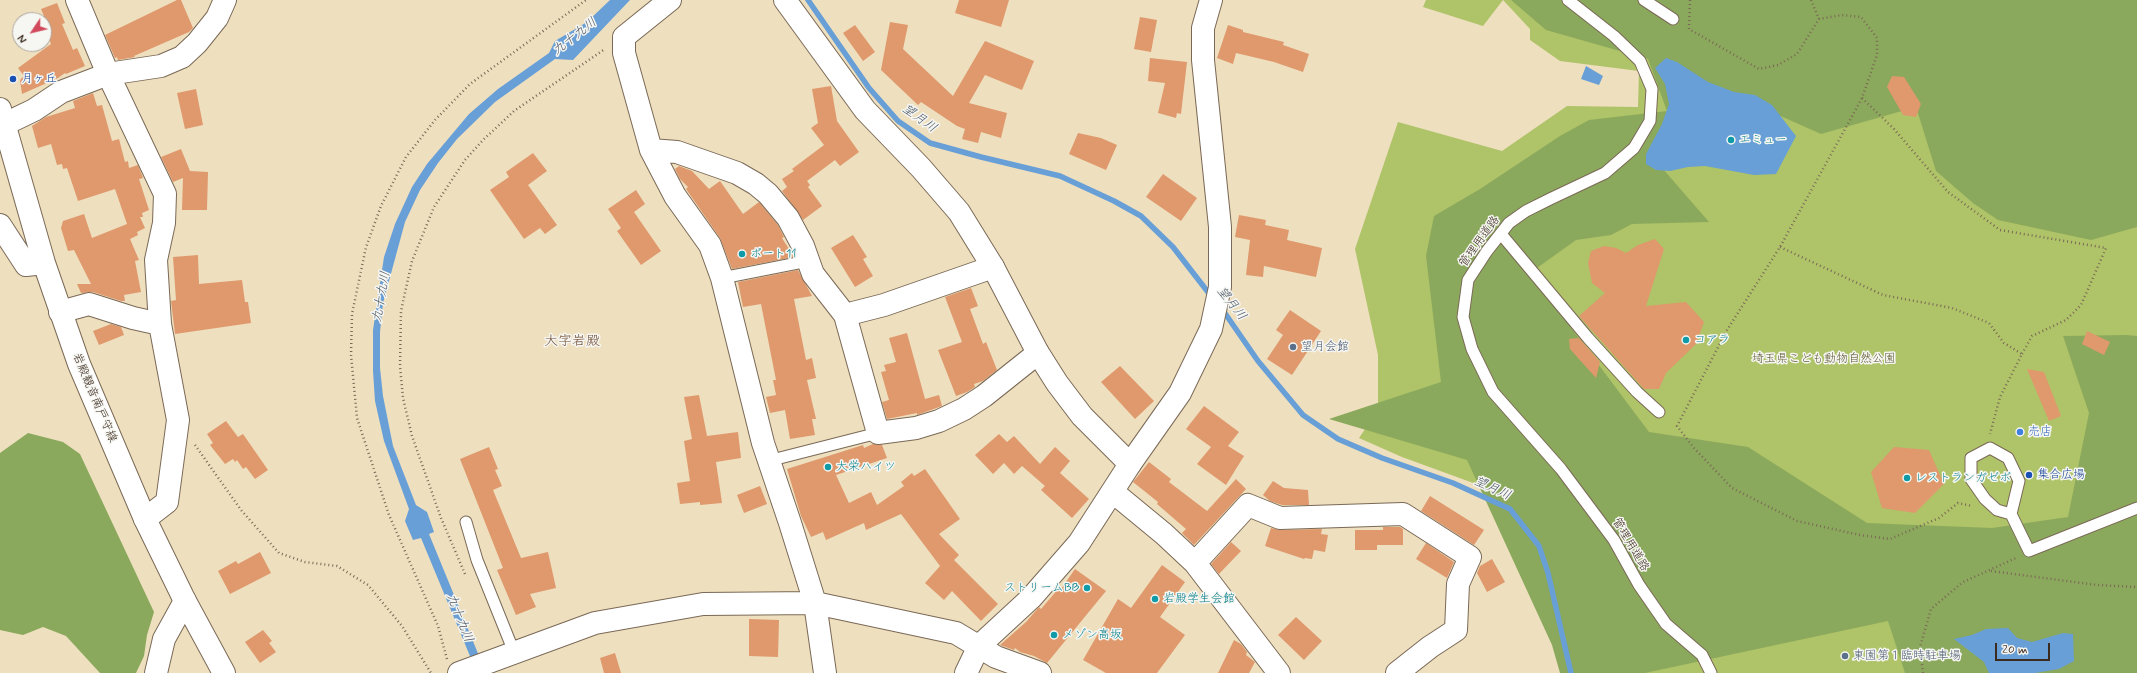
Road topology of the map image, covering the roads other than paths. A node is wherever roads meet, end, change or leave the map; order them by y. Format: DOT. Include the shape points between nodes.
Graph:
graph roads {
  1 [pos="77,0"];
  2 [pos="225,0"];
  3 [pos="670,0"];
  4 [pos="785,0"];
  5 [pos="1210,0"];
  6 [pos="1568,0"];
  7 [pos="1644,0"];
  8 [pos="1673,19"];
  9 [pos="108,74"];
  10 [pos="2,117"];
  11 [pos="651,150"];
  12 [pos="0,225"];
  13 [pos="1501,234"];
  14 [pos="808,261"];
  15 [pos="44,263"];
  16 [pos="993,267"];
  17 [pos="722,278"];
  18 [pos="60,312"];
  19 [pos="845,315"];
  20 [pos="160,324"];
  21 [pos="1038,353"];
  22 [pos="1659,412"];
  23 [pos="878,433"];
  24 [pos="768,460"];
  25 [pos="1130,464"];
  26 [pos="1113,492"];
  27 [pos="2137,508"];
  28 [pos="2011,514"];
  29 [pos="145,520"];
  30 [pos="466,522"];
  31 [pos="1195,563"];
  32 [pos="185,602"];
  33 [pos="815,603"];
  34 [pos="979,646"];
  35 [pos="505,656"];
  36 [pos="456,671"];
  37 [pos="1711,672"];
  38 [pos="156,673"];
  39 [pos="224,673"];
  40 [pos="825,673"];
  41 [pos="966,673"];
  42 [pos="1040,673"];
  43 [pos="1279,673"];
  44 [pos="1397,673"];
  1 -- 9 [label="street"];
  2 -- 9 [label="street" via="217,18 197,44 182,57 161,66"];
  3 -- 11 [label="street" via="624,37 624,53"];
  4 -- 16 [label="street" via="865,110 959,212"];
  5 -- 25 [label="street" via="1203,28 1203,60 1220,227 1220,287 1211,329 1180,393"];
  6 -- 13 [label="lane, 管理用道路" via="1614,36 1640,61 1652,89 1650,121 1634,148 1605,173 1526,211 1509,223"];
  7 -- 8 [label="lane"];
  9 -- 10 [label="street" via="61,92 34,110"];
  9 -- 20 [label="street" via="165,194 164,223 156,260"];
  10 -- 15 [label="street, 岩殿観音南戸守線"];
  11 -- 14 [label="street" via="677,152 737,173 756,184 788,218"];
  11 -- 17 [label="street" via="675,196 710,245"];
  12 -- 15 [label="street" via="26,265"];
  13 -- 22 [label="lane" via="1588,338 1637,392"];
  13 -- 37 [label="lane, 管理用道路" via="1468,280 1463,317 1472,349 1493,392 1561,469 1614,540 1639,585 1666,624 1702,655"];
  14 -- 17 [label="lane"];
  14 -- 19 [label="street" via="813,274"];
  15 -- 18 [label="street, 岩殿観音南戸守線"];
  16 -- 19 [label="street" via="884,305"];
  16 -- 21 [label="street"];
  17 -- 24 [label="street"];
  18 -- 20 [label="street" via="89,304"];
  18 -- 29 [label="street, 岩殿観音南戸守線" via="79,364"];
  19 -- 23 [label="street"];
  20 -- 29 [label="street" via="178,420 167,502"];
  21 -- 23 [label="street" via="964,409 916,428"];
  21 -- 25 [label="street" via="1082,416"];
  23 -- 24 [label="lane"];
  24 -- 33 [label="street"];
  25 -- 26 [label="street"];
  26 -- 31 [label="street"];
  26 -- 34 [label="street" via="1074,549 1031,598"];
  27 -- 28 [label="lane" via="2029,551"];
  28 -- 28 [label="lane" via="1997,510 1985,499 1971,479 1971,458 1990,448 2008,458 2019,481"];
  29 -- 32 [label="street, 岩殿観音南戸守線"];
  30 -- 35 [label="lane"];
  31 -- 43 [label="street"];
  31 -- 44 [label="street" via="1248,505 1280,518 1403,514 1470,557 1458,584 1456,630"];
  32 -- 38 [label="street" via="164,639"];
  32 -- 39 [label="street, 岩殿観音南戸守線"];
  33 -- 34 [label="street" via="956,633"];
  33 -- 35 [label="street" via="703,604 654,611 595,623"];
  33 -- 40 [label="street"];
  34 -- 41 [label="street"];
  34 -- 42 [label="street" via="996,657"];
  35 -- 36 [label="street"];
}
